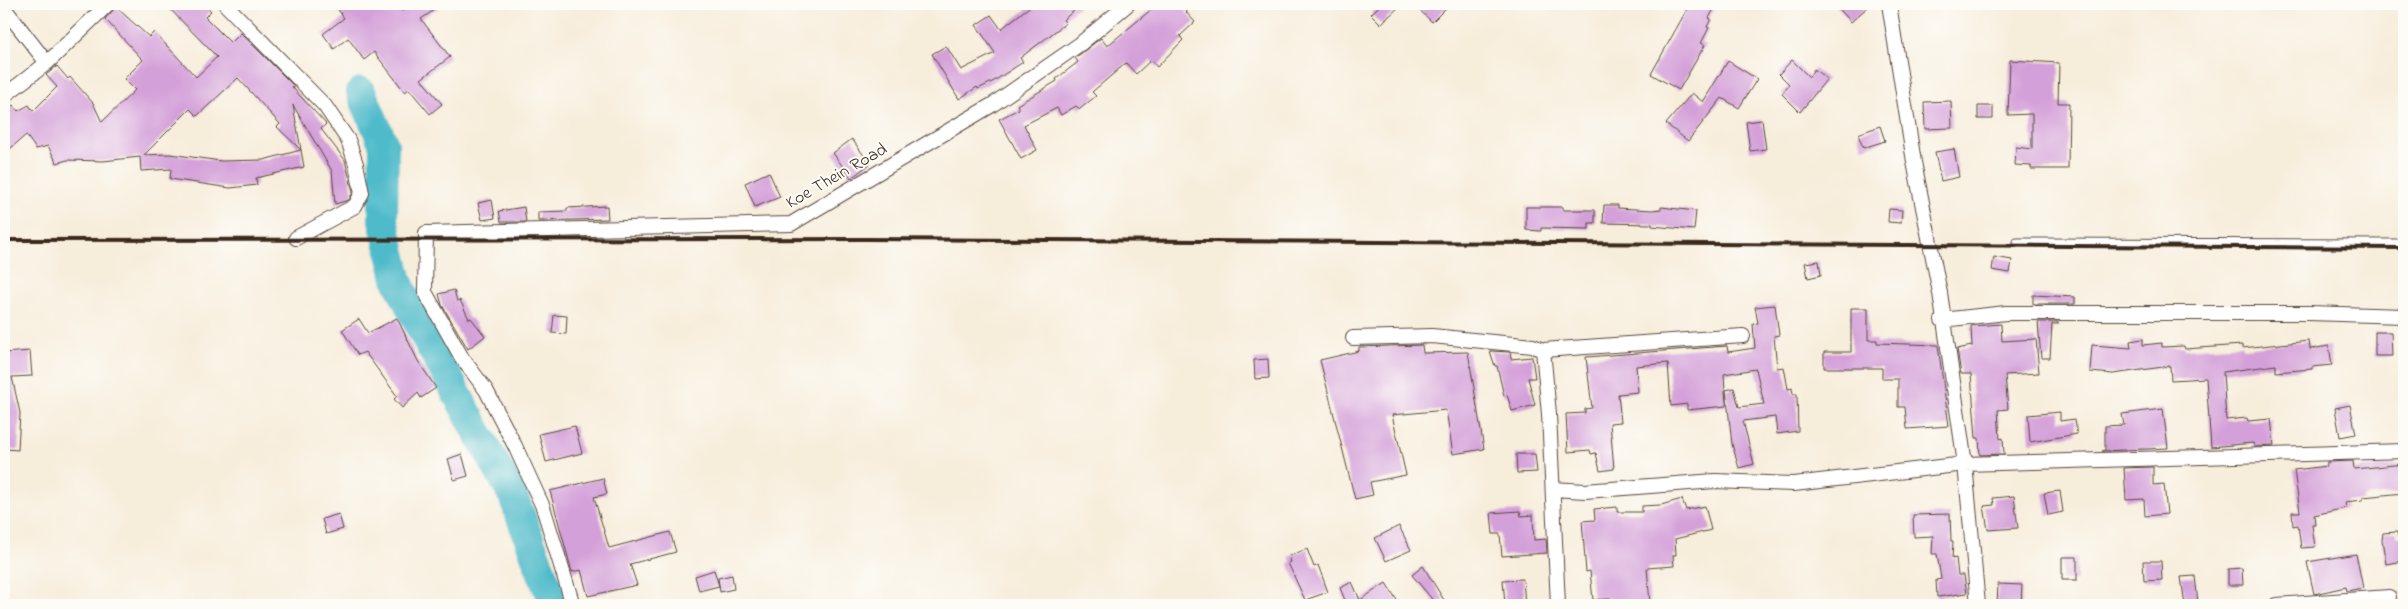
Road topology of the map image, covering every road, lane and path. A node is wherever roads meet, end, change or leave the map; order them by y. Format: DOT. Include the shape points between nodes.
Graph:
graph roads {
  1 [pos="108,4"];
  2 [pos="225,4"];
  3 [pos="1128,4"];
  4 [pos="1890,4"];
  5 [pos="4,8"];
  6 [pos="47,63"];
  7 [pos="4,96"];
  8 [pos="296,238"];
  9 [pos="2017,242"];
  10 [pos="2404,243"];
  11 [pos="2404,316"];
  12 [pos="1942,320"];
  13 [pos="1743,336"];
  14 [pos="1352,338"];
  15 [pos="1543,350"];
  16 [pos="2404,451"];
  17 [pos="1965,464"];
  18 [pos="1552,489"];
  19 [pos="2389,597"];
  20 [pos="573,605"];
  21 [pos="1558,605"];
  22 [pos="1978,605"];
  23 [pos="2276,605"];
  1 -- 6 [label="street"];
  2 -- 8 [label="street" via="325,106 348,140 356,164 362,193 355,206"];
  3 -- 20 [label="street, Koe Thein Road" via="1080,44 992,106 791,224 426,233 425,292 462,358 486,390 515,446 543,508"];
  4 -- 12 [label="street"];
  5 -- 6 [label="street"];
  6 -- 7 [label="street"];
  9 -- 10 [label="lane"];
  11 -- 12 [label="street" via="2006,313"];
  12 -- 17 [label="street"];
  13 -- 15 [label="street"];
  14 -- 15 [label="street" via="1432,336 1533,346"];
  15 -- 18 [label="street"];
  16 -- 17 [label="street"];
  17 -- 18 [label="street" via="1794,484 1715,480 1585,491"];
  17 -- 22 [label="street"];
  18 -- 21 [label="street"];
  19 -- 23 [label="street"];
}
